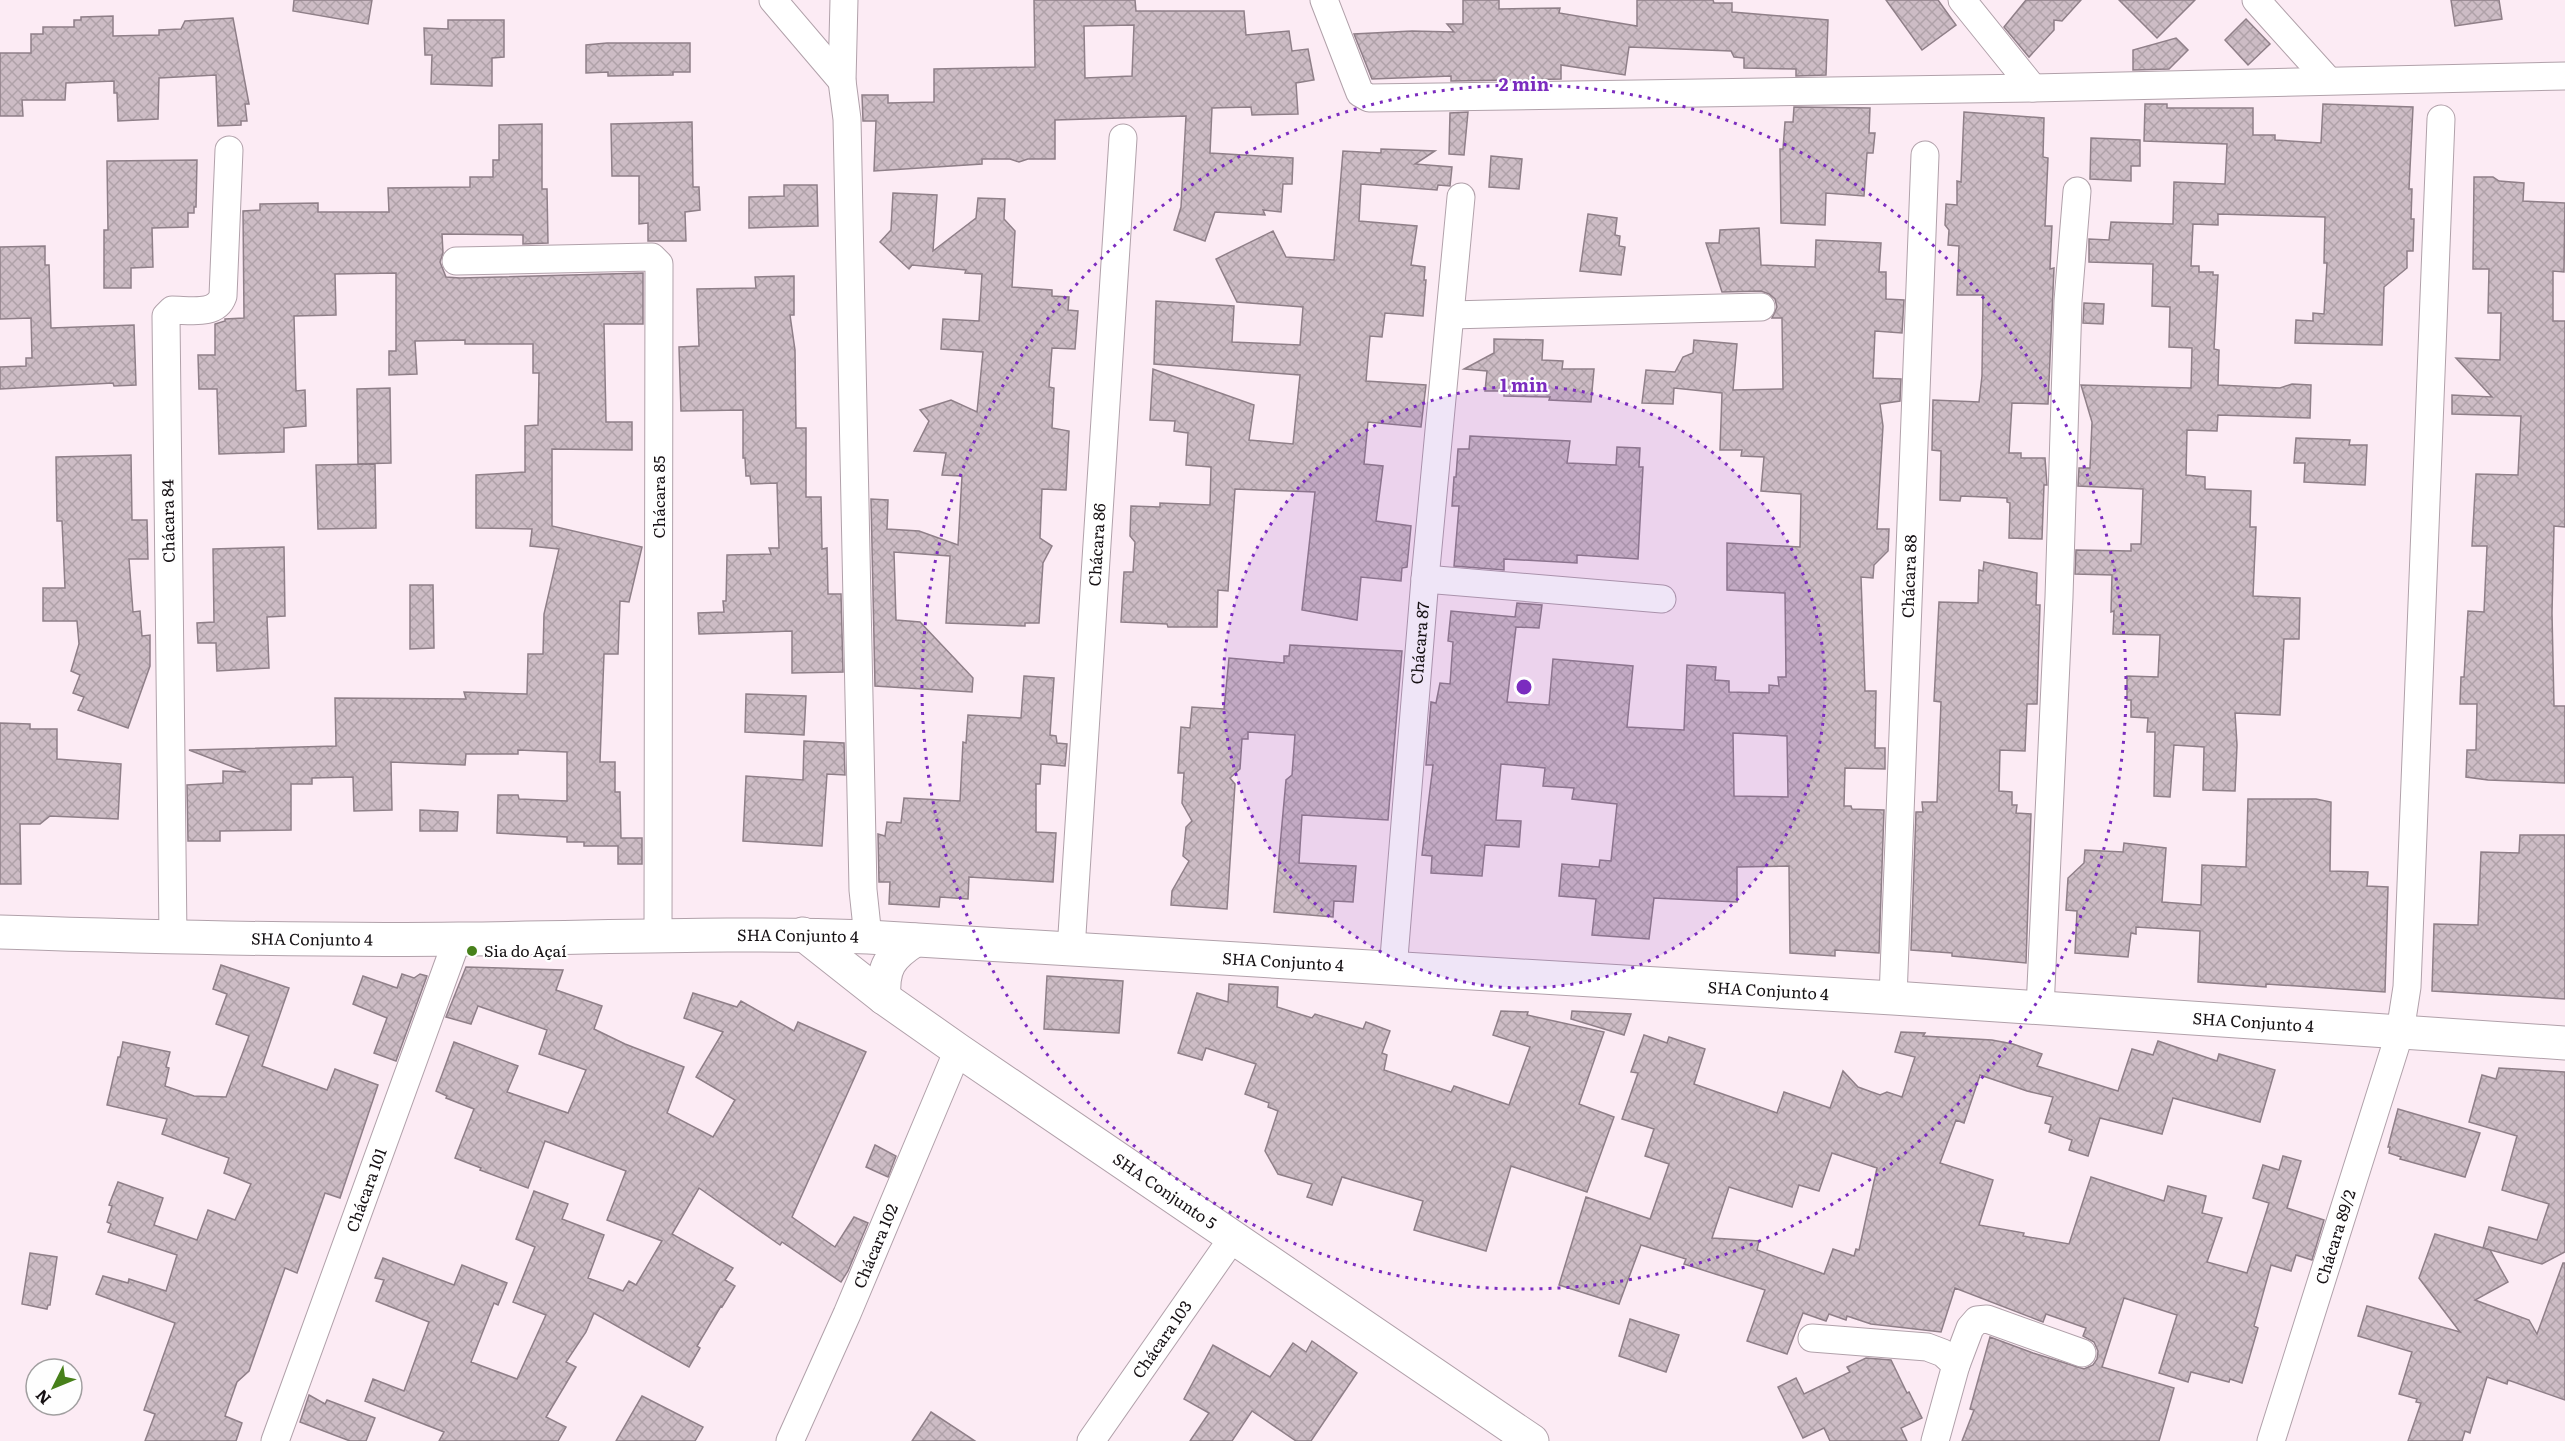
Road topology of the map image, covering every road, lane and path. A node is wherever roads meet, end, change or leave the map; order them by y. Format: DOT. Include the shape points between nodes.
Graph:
graph roads {
  1 [pos="774,0"];
  2 [pos="844,0"];
  3 [pos="1324,0"];
  4 [pos="1962,0"];
  5 [pos="2256,0"];
  6 [pos="2565,76"];
  7 [pos="2328,80"];
  8 [pos="842,81"];
  9 [pos="2034,88"];
  10 [pos="2441,119"];
  11 [pos="1123,138"];
  12 [pos="229,150"];
  13 [pos="1925,155"];
  14 [pos="2077,191"];
  15 [pos="1461,197"];
  16 [pos="456,261"];
  17 [pos="1761,307"];
  18 [pos="1451,315"];
  19 [pos="1425,579"];
  20 [pos="1662,599"];
  21 [pos="0,932"];
  22 [pos="803,934"];
  23 [pos="658,936"];
  24 [pos="868,937"];
  25 [pos="173,938"];
  26 [pos="457,939"];
  27 [pos="915,940"];
  28 [pos="1071,950"];
  29 [pos="1393,970"];
  30 [pos="884,998"];
  31 [pos="1893,998"];
  32 [pos="2040,1009"];
  33 [pos="2400,1032"];
  34 [pos="2565,1043"];
  35 [pos="958,1050"];
  36 [pos="1234,1236"];
  37 [pos="1812,1338"];
  38 [pos="2082,1353"];
  39 [pos="1956,1365"];
  40 [pos="275,1441"];
  41 [pos="790,1441"];
  42 [pos="1091,1441"];
  43 [pos="1532,1441"];
  44 [pos="1935,1441"];
  45 [pos="2271,1441"];
  1 -- 8 [label="street"];
  2 -- 8 [label="street"];
  3 -- 9 [label="street" via="1360,93 1369,98"];
  4 -- 9 [label="street"];
  5 -- 7 [label="street"];
  6 -- 7 [label="street"];
  7 -- 9 [label="street"];
  8 -- 24 [label="street" via="847,119 862,890"];
  10 -- 33 [label="street, Chácara 89/2" via="2407,987"];
  11 -- 28 [label="street, Chácara 86"];
  12 -- 25 [label="street, Chácara 84" via="223,297 213,310 172,310 166,316"];
  13 -- 31 [label="street, Chácara 88"];
  14 -- 32 [label="street" via="2068,301"];
  15 -- 18 [label="street, Chácara 87"];
  16 -- 23 [label="street, Chácara 85" via="651,257 659,264"];
  17 -- 18 [label="street"];
  18 -- 19 [label="street, Chácara 87"];
  19 -- 20 [label="street"];
  19 -- 29 [label="street, Chácara 87"];
  21 -- 25 [label="street, SHA Conjunto 4"];
  22 -- 23 [label="street, SHA Conjunto 4"];
  22 -- 24 [label="street, SHA Conjunto 4"];
  22 -- 30 [label="street, SHA Conjunto 5"];
  23 -- 26 [label="street, SHA Conjunto 4"];
  24 -- 27 [label="street, SHA Conjunto 4"];
  25 -- 26 [label="street, SHA Conjunto 4"];
  26 -- 40 [label="street, Chácara 101"];
  27 -- 28 [label="street, SHA Conjunto 4"];
  27 -- 30 [label="street" via="897,951 887,966"];
  28 -- 29 [label="street, SHA Conjunto 4"];
  29 -- 31 [label="street, SHA Conjunto 4"];
  30 -- 35 [label="street, SHA Conjunto 5"];
  31 -- 32 [label="street, SHA Conjunto 4"];
  32 -- 33 [label="street, SHA Conjunto 4"];
  33 -- 34 [label="street, SHA Conjunto 4"];
  33 -- 45 [label="street, Chácara 89/2"];
  35 -- 36 [label="street, SHA Conjunto 5"];
  35 -- 41 [label="street, Chácara 102"];
  36 -- 42 [label="street, Chácara 103"];
  36 -- 43 [label="street, SHA Conjunto 5"];
  37 -- 39 [label="street" via="1928,1347 1943,1353"];
  38 -- 39 [label="street" via="1987,1318 1977,1320 1970,1328"];
  39 -- 44 [label="street"];
}
